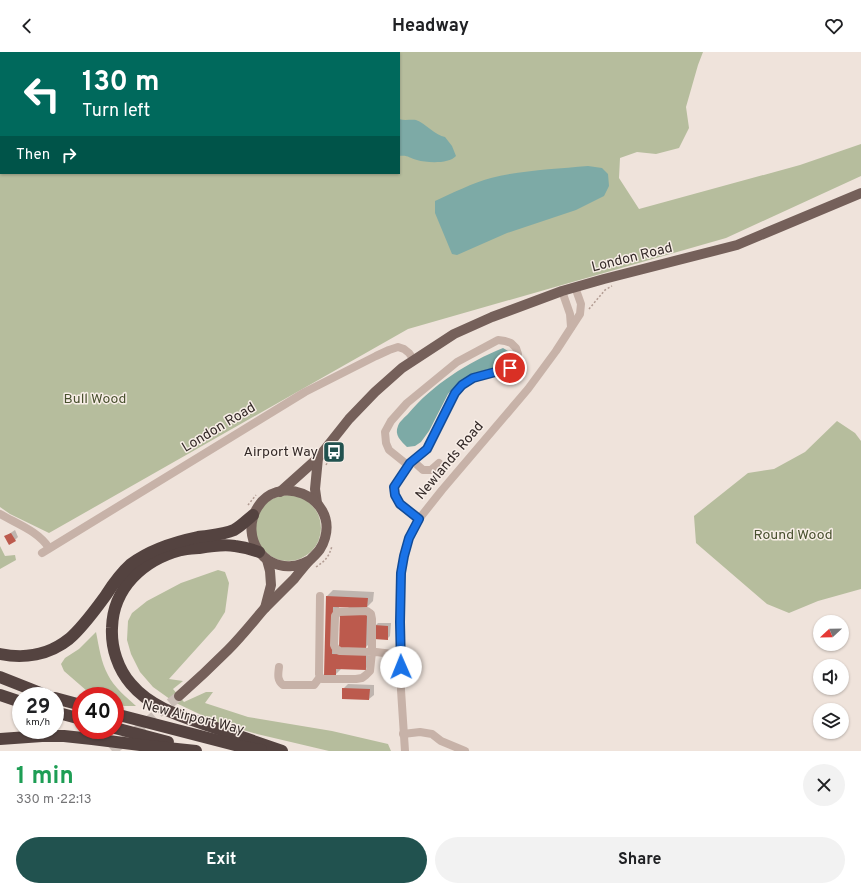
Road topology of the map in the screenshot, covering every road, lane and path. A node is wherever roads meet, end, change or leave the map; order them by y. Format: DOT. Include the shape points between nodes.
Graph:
graph roads {
  1 [pos="861,193"];
  2 [pos="616,283"];
  3 [pos="575,287"];
  4 [pos="562,291"];
  5 [pos="580,314"];
  6 [pos="571,327"];
  7 [pos="414,360"];
  8 [pos="334,452"];
  9 [pos="318,458"];
  10 [pos="411,463"];
  11 [pos="439,463"];
  12 [pos="326,466"];
  13 [pos="280,492"];
  14 [pos="317,503"];
  15 [pos="0,514"];
  16 [pos="253,515"];
  17 [pos="419,519"];
  18 [pos="263,556"];
  19 [pos="310,560"];
  20 [pos="320,596"];
  21 [pos="264,609"];
  22 [pos="372,652"];
  23 [pos="0,654"];
  24 [pos="401,655"];
  25 [pos="279,667"];
  26 [pos="0,677"];
  27 [pos="320,677"];
  28 [pos="25,687"];
  29 [pos="0,695"];
  30 [pos="179,696"];
  31 [pos="12,699"];
  32 [pos="124,716"];
  33 [pos="124,731"];
  34 [pos="403,734"];
  35 [pos="0,739"];
  36 [pos="197,751"];
  37 [pos="264,751"];
  38 [pos="282,751"];
  39 [pos="405,751"];
  40 [pos="465,751"];
  1 -- 3 [label="main road, London Road" via="737,245"];
  2 -- 5 [label="path"];
  3 -- 4 [label="main road, London Road"];
  3 -- 5 [label="street" via="581,304"];
  4 -- 6 [label="street" via="570,314"];
  4 -- 7 [label="main road, London Road" via="474,324"];
  5 -- 6 [label="street, Newlands Road"];
  6 -- 17 [label="street, Newlands Road" via="528,389"];
  7 -- 9 [label="main road, London Road" via="362,405"];
  7 -- 15 [label="street, London Road" via="409,353 398,347 350,368 305,392 45,551 46,543 33,532"];
  8 -- 12 [label="path"];
  9 -- 13 [label="main road, London Road"];
  9 -- 14 [label="main road" via="315,484"];
  10 -- 10 [label="street" via="427,449 455,393 462,385 473,378 510,368 516,361 518,354 511,343 498,340 457,362 407,403 391,421 385,432 389,450"];
  10 -- 11 [label="street" via="423,470 431,470"];
  10 -- 17 [label="street" via="394,487 395,495 400,504"];
  13 -- 14 [label="main road" via="300,492"];
  13 -- 16 [label="main road" via="264,500"];
  14 -- 19 [label="main road" via="326,520 327,529 322,547"];
  16 -- 18 [label="main road" via="253,540"];
  16 -- 23 [label="highway" via="225,533 185,540 145,554 117,580 78,630 57,647 42,654"];
  17 -- 24 [label="street, Newlands Road" via="409,538 401,573"];
  18 -- 19 [label="main road" via="275,564 284,566 302,564"];
  18 -- 21 [label="main road" via="270,571 271,585"];
  18 -- 38 [label="highway" via="243,547 225,545 181,550 161,557 135,574 123,588 116,605 111,636 120,668 131,684 150,701 169,712"];
  19 -- 21 [label="main road"];
  20 -- 27 [label="street"];
  21 -- 30 [label="main road" via="228,650"];
  22 -- 22 [label="street" via="335,648 335,616 338,612 367,611 371,614"];
  22 -- 24 [label="street"];
  22 -- 27 [label="street" via="370,671 362,678"];
  24 -- 34 [label="street, Newlands Road"];
  25 -- 27 [label="street" via="279,682 283,685 314,685"];
  26 -- 28 [label="highway"];
  29 -- 31 [label="highway"];
  32 -- 37 [label="highway, New Airport Way"];
  33 -- 36 [label="highway, New Airport Way"];
  34 -- 39 [label="street, Newlands Road"];
  34 -- 40 [label="street" via="432,734 441,741"];
  35 -- 36 [label="highway" via="64,736"];
}
